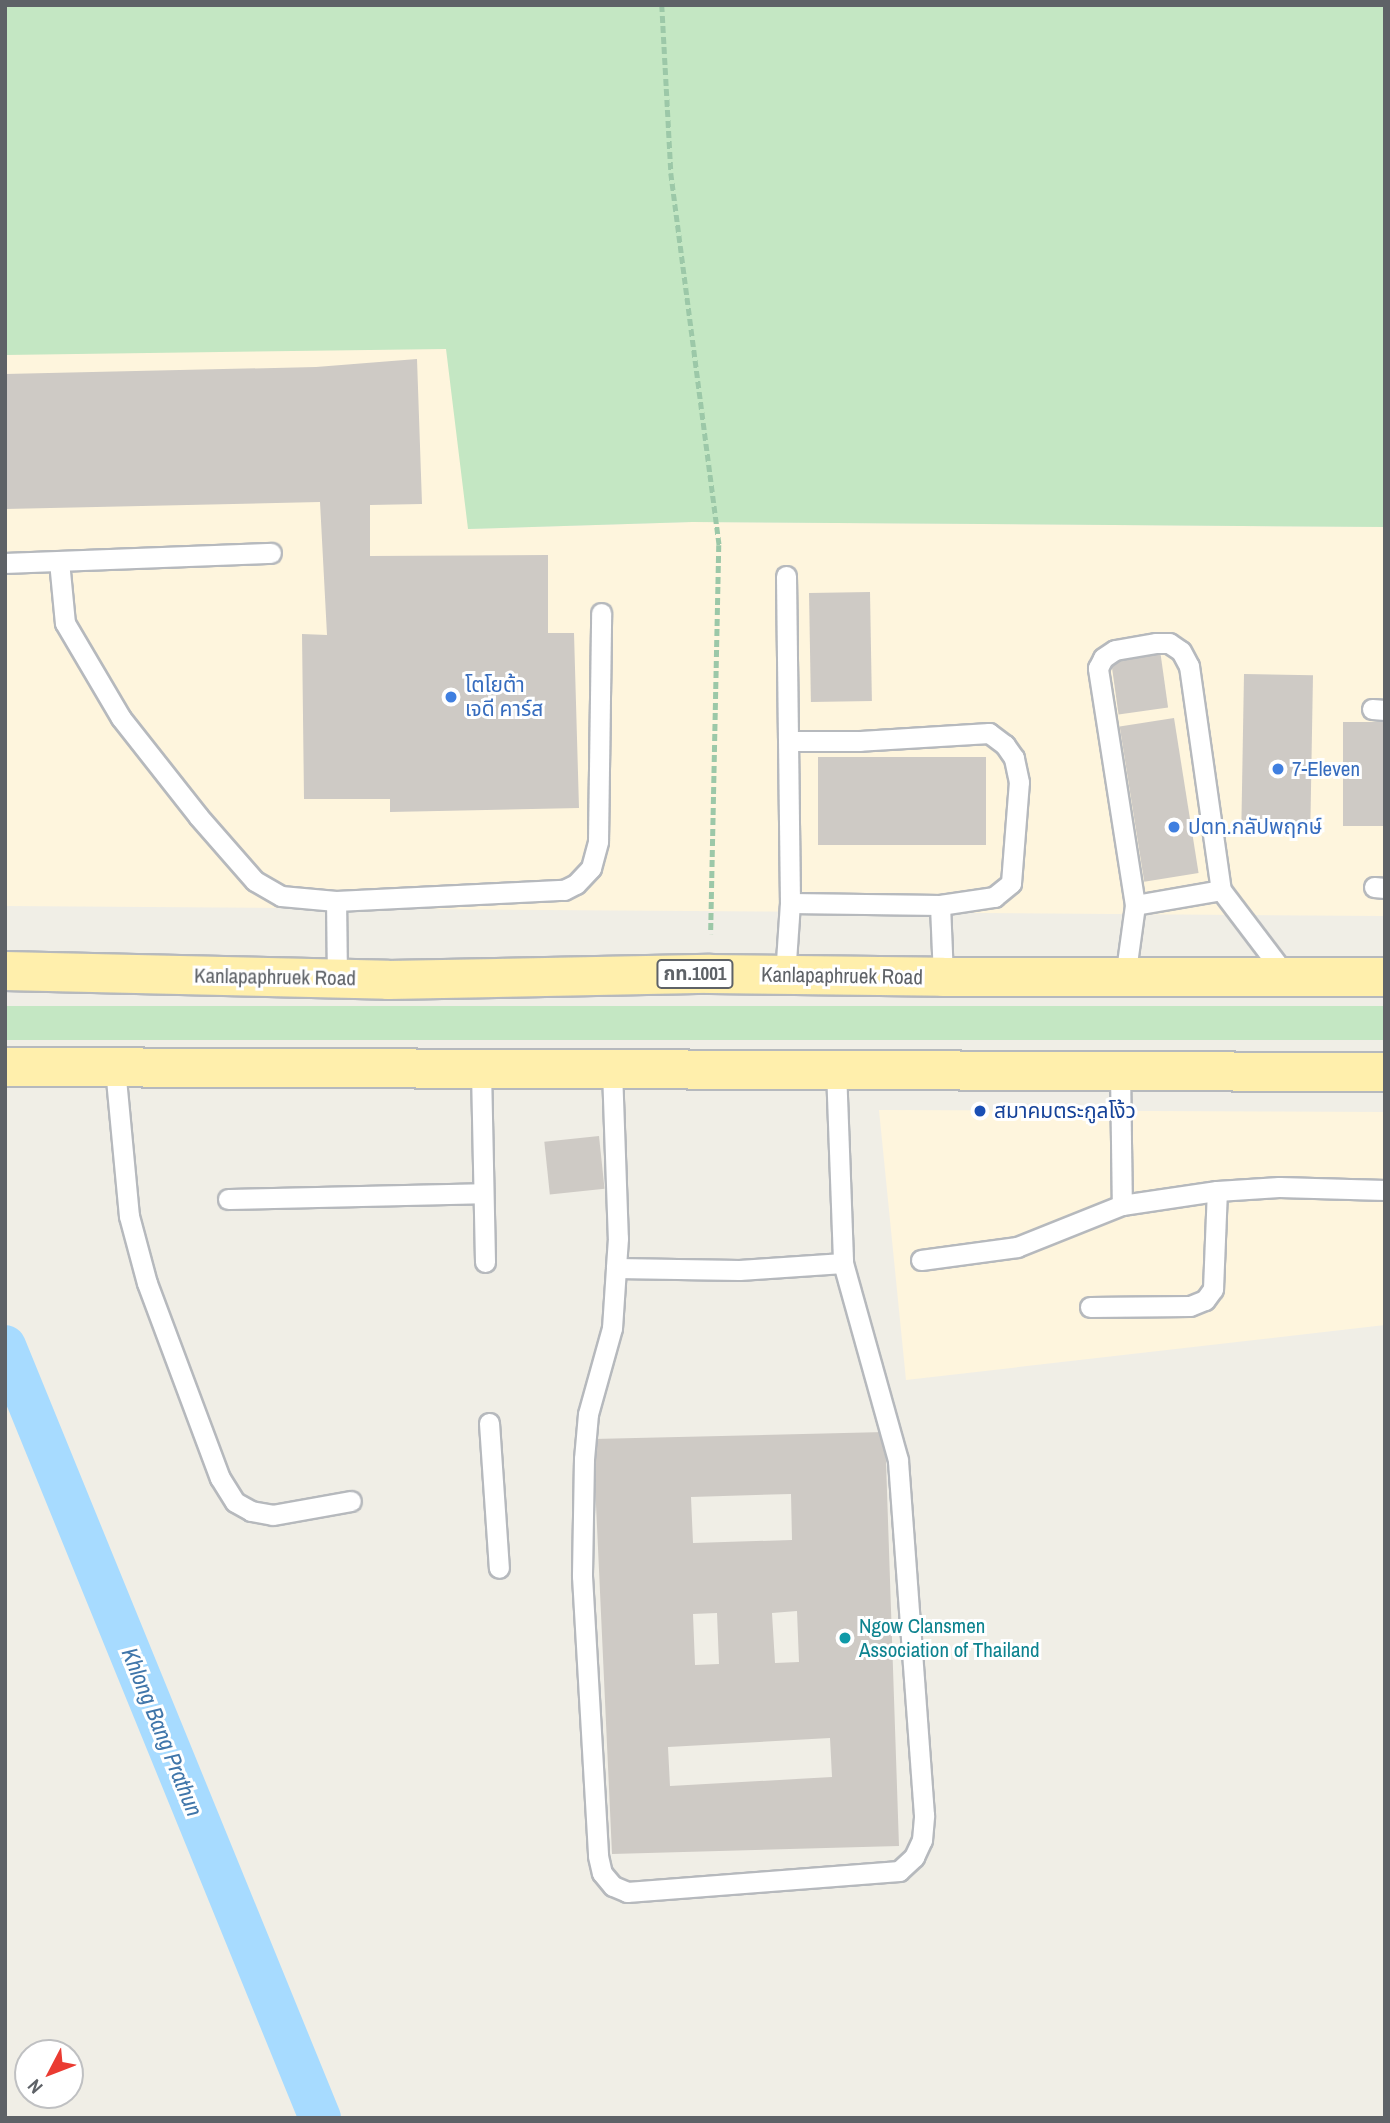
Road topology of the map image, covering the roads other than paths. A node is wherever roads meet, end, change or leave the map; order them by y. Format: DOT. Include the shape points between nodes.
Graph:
graph roads {
  1 [pos="271,553"];
  2 [pos="59,561"];
  3 [pos="5,563"];
  4 [pos="786,576"];
  5 [pos="601,613"];
  6 [pos="789,741"];
  7 [pos="1221,890"];
  8 [pos="336,901"];
  9 [pos="790,903"];
  10 [pos="940,905"];
  11 [pos="1135,905"];
  12 [pos="5,971"];
  13 [pos="785,976"];
  14 [pos="943,977"];
  15 [pos="1287,977"];
  16 [pos="1385,977"];
  17 [pos="1125,978"];
  18 [pos="337,979"];
  19 [pos="5,1066"];
  20 [pos="115,1068"];
  21 [pos="836,1069"];
  22 [pos="481,1070"];
  23 [pos="612,1070"];
  24 [pos="1119,1070"];
  25 [pos="1385,1072"];
  26 [pos="1385,1190"];
  27 [pos="1217,1191"];
  28 [pos="483,1193"];
  29 [pos="228,1199"];
  30 [pos="1122,1205"];
  31 [pos="921,1259"];
  32 [pos="485,1262"];
  33 [pos="843,1263"];
  34 [pos="615,1268"];
  35 [pos="1090,1307"];
  36 [pos="489,1423"];
  37 [pos="351,1501"];
  38 [pos="499,1568"];
  1 -- 2 [label="lane"];
  2 -- 3 [label="lane"];
  2 -- 8 [label="lane" via="65,623 121,718 198,816 255,881 281,896"];
  4 -- 6 [label="lane"];
  5 -- 8 [label="lane" via="598,841 591,868 584,876 564,890"];
  6 -- 9 [label="lane"];
  6 -- 10 [label="lane" via="989,733 1005,745 1014,758 1018,782 1011,883 994,897"];
  7 -- 11 [label="lane"];
  7 -- 11 [label="lane" via="1189,666 1181,651 1169,643 1115,650 1103,658 1097,681"];
  7 -- 15 [label="lane"];
  8 -- 18 [label="lane"];
  9 -- 10 [label="lane"];
  9 -- 13 [label="lane"];
  10 -- 14 [label="lane"];
  11 -- 17 [label="lane"];
  12 -- 18 [label="main road, Kanlapaphruek Road / กท.1001"];
  13 -- 14 [label="main road, Kanlapaphruek Road / กท.1001"];
  13 -- 18 [label="main road, Kanlapaphruek Road / กท.1001"];
  14 -- 17 [label="main road, Kanlapaphruek Road / กท.1001"];
  15 -- 16 [label="main road, Kanlapaphruek Road / กท.1001"];
  15 -- 17 [label="main road, Kanlapaphruek Road / กท.1001"];
  19 -- 20 [label="main road"];
  20 -- 22 [label="main road"];
  20 -- 37 [label="lane" via="129,1216 147,1283 220,1478 235,1502 273,1515"];
  21 -- 23 [label="main road"];
  21 -- 24 [label="main road"];
  21 -- 33 [label="lane"];
  22 -- 23 [label="main road"];
  22 -- 28 [label="lane"];
  23 -- 34 [label="lane"];
  24 -- 25 [label="main road"];
  24 -- 30 [label="lane"];
  26 -- 27 [label="lane" via="1304,1186"];
  27 -- 30 [label="lane"];
  27 -- 35 [label="lane" via="1213,1289 1206,1300 1190,1306"];
  28 -- 29 [label="lane"];
  28 -- 32 [label="lane"];
  30 -- 31 [label="lane" via="1017,1247"];
  33 -- 34 [label="lane" via="739,1270"];
  33 -- 34 [label="lane" via="898,1460 924,1815 922,1840 914,1857 899,1871 627,1892 613,1886 602,1873 598,1856 582,1576 588,1414 612,1328"];
  36 -- 38 [label="lane"];
}
